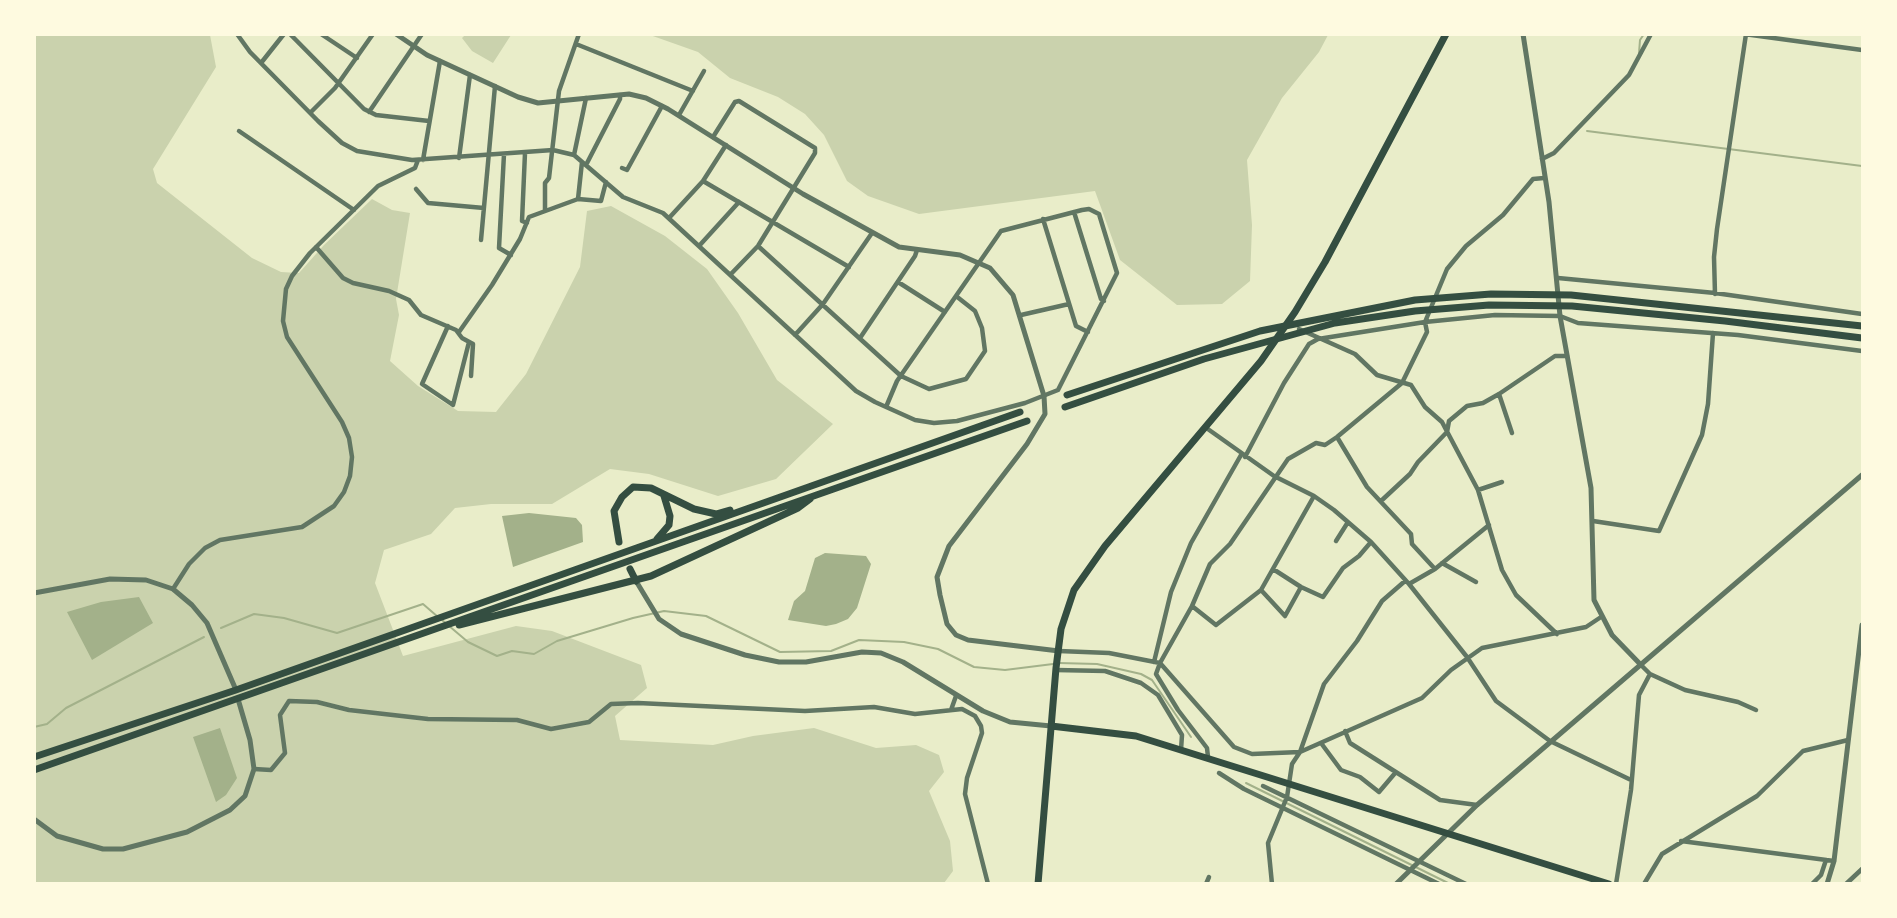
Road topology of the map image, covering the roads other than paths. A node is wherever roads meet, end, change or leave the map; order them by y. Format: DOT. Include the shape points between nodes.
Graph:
graph roads {
  1 [pos="237,34"];
  2 [pos="284,34"];
  3 [pos="290,34"];
  4 [pos="321,34"];
  5 [pos="373,34"];
  6 [pos="396,34"];
  7 [pos="422,34"];
  8 [pos="579,34"];
  9 [pos="1446,34"];
  10 [pos="1523,34"];
  11 [pos="1650,34"];
  12 [pos="1746,35"];
  13 [pos="576,44"];
  14 [pos="414,47"];
  15 [pos="1863,50"];
  16 [pos="357,58"];
  17 [pos="440,61"];
  18 [pos="261,63"];
  19 [pos="704,71"];
  20 [pos="470,75"];
  21 [pos="339,84"];
  22 [pos="495,86"];
  23 [pos="693,91"];
  24 [pos="620,95"];
  25 [pos="586,98"];
  26 [pos="559,100"];
  27 [pos="662,106"];
  28 [pos="369,112"];
  29 [pos="310,113"];
  30 [pos="679,115"];
  31 [pos="429,121"];
  32 [pos="239,131"];
  33 [pos="713,137"];
  34 [pos="726,145"];
  35 [pos="550,151"];
  36 [pos="525,153"];
  37 [pos="504,154"];
  38 [pos="490,155"];
  39 [pos="573,155"];
  40 [pos="459,158"];
  41 [pos="1542,159"];
  42 [pos="420,160"];
  43 [pos="584,163"];
  44 [pos="622,168"];
  45 [pos="1544,178"];
  46 [pos="703,181"];
  47 [pos="606,182"];
  48 [pos="793,188"];
  49 [pos="417,189"];
  50 [pos="578,199"];
  51 [pos="738,202"];
  52 [pos="484,208"];
  53 [pos="354,210"];
  54 [pos="545,212"];
  55 [pos="1074,212"];
  56 [pos="669,218"];
  57 [pos="1043,219"];
  58 [pos="772,222"];
  59 [pos="527,223"];
  60 [pos="872,233"];
  61 [pos="481,240"];
  62 [pos="699,246"];
  63 [pos="758,246"];
  64 [pos="316,248"];
  65 [pos="916,250"];
  66 [pos="511,255"];
  67 [pos="980,262"];
  68 [pos="849,267"];
  69 [pos="730,274"];
  70 [pos="1558,278"];
  71 [pos="898,282"];
  72 [pos="1715,294"];
  73 [pos="956,296"];
  74 [pos="1104,301"];
  75 [pos="823,304"];
  76 [pos="1069,304"];
  77 [pos="945,312"];
  78 [pos="1863,314"];
  79 [pos="1020,315"];
  80 [pos="1560,316"];
  81 [pos="1425,322"];
  82 [pos="448,326"];
  83 [pos="1863,326"];
  84 [pos="1299,329"];
  85 [pos="459,332"];
  86 [pos="1088,332"];
  87 [pos="1713,333"];
  88 [pos="795,335"];
  89 [pos="860,338"];
  90 [pos="1863,338"];
  91 [pos="1318,339"];
  92 [pos="469,342"];
  93 [pos="1863,351"];
  94 [pos="1567,356"];
  95 [pos="471,376"];
  96 [pos="900,376"];
  97 [pos="1402,383"];
  98 [pos="1499,393"];
  99 [pos="1067,395"];
  100 [pos="1044,396"];
  101 [pos="886,407"];
  102 [pos="1065,407"];
  103 [pos="1020,412"];
  104 [pos="1027,421"];
  105 [pos="1205,428"];
  106 [pos="1447,432"];
  107 [pos="1512,433"];
  108 [pos="1337,437"];
  109 [pos="1243,456"];
  110 [pos="1863,475"];
  111 [pos="1274,476"];
  112 [pos="1502,482"];
  113 [pos="1478,490"];
  114 [pos="662,494"];
  115 [pos="815,496"];
  116 [pos="1314,496"];
  117 [pos="771,501"];
  118 [pos="1381,501"];
  119 [pos="1593,521"];
  120 [pos="1348,522"];
  121 [pos="1489,525"];
  122 [pos="657,540"];
  123 [pos="1336,541"];
  124 [pos="619,542"];
  125 [pos="1371,542"];
  126 [pos="1442,563"];
  127 [pos="630,568"];
  128 [pos="1273,569"];
  129 [pos="1435,569"];
  130 [pos="636,581"];
  131 [pos="1407,582"];
  132 [pos="1476,582"];
  133 [pos="1301,587"];
  134 [pos="173,589"];
  135 [pos="1261,590"];
  136 [pos="34,594"];
  137 [pos="1192,606"];
  138 [pos="1601,618"];
  139 [pos="1863,625"];
  140 [pos="439,629"];
  141 [pos="1557,634"];
  142 [pos="1059,651"];
  143 [pos="1467,657"];
  144 [pos="1157,662"];
  145 [pos="1641,665"];
  146 [pos="1056,669"];
  147 [pos="1650,674"];
  148 [pos="236,690"];
  149 [pos="956,696"];
  150 [pos="238,699"];
  151 [pos="951,710"];
  152 [pos="1756,710"];
  153 [pos="1051,726"];
  154 [pos="1345,730"];
  155 [pos="1848,740"];
  156 [pos="1321,742"];
  157 [pos="1552,742"];
  158 [pos="1182,750"];
  159 [pos="1300,752"];
  160 [pos="34,757"];
  161 [pos="1208,757"];
  162 [pos="254,769"];
  163 [pos="34,770"];
  164 [pos="1396,772"];
  165 [pos="1219,773"];
  166 [pos="1631,780"];
  167 [pos="1288,783"];
  168 [pos="1263,786"];
  169 [pos="1287,797"];
  170 [pos="1477,805"];
  171 [pos="1283,808"];
  172 [pos="34,819"];
  173 [pos="1447,833"];
  174 [pos="1681,841"];
  175 [pos="1418,859"];
  176 [pos="1826,860"];
  177 [pos="1834,861"];
  178 [pos="1409,868"];
  179 [pos="1863,869"];
  180 [pos="1209,878"];
  181 [pos="988,884"];
  182 [pos="1038,884"];
  183 [pos="1206,884"];
  184 [pos="1272,884"];
  185 [pos="1396,884"];
  186 [pos="1439,884"];
  187 [pos="1466,884"];
  188 [pos="1609,884"];
  189 [pos="1616,884"];
  190 [pos="1644,884"];
  191 [pos="1812,884"];
  192 [pos="1827,884"];
  193 [pos="1846,884"];
  1 -- 18 [label="street"];
  2 -- 18 [label="street"];
  3 -- 21 [label="street"];
  4 -- 16 [label="street"];
  5 -- 16 [label="street"];
  6 -- 14 [label="street"];
  7 -- 14 [label="street"];
  8 -- 13 [label="street"];
  9 -- 105 [label="main road" via="1295,312 1261,361"];
  10 -- 41 [label="street"];
  11 -- 41 [label="street" via="1629,75 1554,153"];
  12 -- 15 [label="street"];
  12 -- 72 [label="street" via="1717,229"];
  13 -- 23 [label="street"];
  13 -- 26 [label="street"];
  14 -- 17 [label="street"];
  14 -- 28 [label="street"];
  16 -- 21 [label="street"];
  17 -- 20 [label="street"];
  17 -- 31 [label="street"];
  18 -- 29 [label="street"];
  19 -- 23 [label="street"];
  20 -- 22 [label="street"];
  20 -- 40 [label="street"];
  21 -- 28 [label="street"];
  21 -- 29 [label="street"];
  22 -- 26 [label="street" via="538,103"];
  22 -- 38 [label="street"];
  23 -- 30 [label="street"];
  24 -- 25 [label="street"];
  24 -- 27 [label="street" via="646,98"];
  24 -- 43 [label="street"];
  25 -- 26 [label="street"];
  25 -- 39 [label="street"];
  26 -- 35 [label="street"];
  27 -- 30 [label="street"];
  27 -- 44 [label="street" via="627,170"];
  28 -- 31 [label="street"];
  29 -- 42 [label="street" via="342,143 357,151"];
  30 -- 33 [label="street"];
  31 -- 42 [label="street"];
  32 -- 53 [label="street"];
  33 -- 34 [label="street"];
  33 -- 48 [label="street" via="739,101 815,148"];
  34 -- 46 [label="street"];
  34 -- 48 [label="street"];
  35 -- 36 [label="street"];
  35 -- 39 [label="street"];
  35 -- 54 [label="street"];
  36 -- 37 [label="street"];
  36 -- 59 [label="street" via="522,221"];
  37 -- 38 [label="street"];
  37 -- 66 [label="street" via="499,248"];
  38 -- 40 [label="street"];
  38 -- 52 [label="street"];
  39 -- 43 [label="street"];
  40 -- 42 [label="street"];
  41 -- 45 [label="street"];
  42 -- 53 [label="street" via="415,168 378,186"];
  43 -- 47 [label="street"];
  43 -- 50 [label="street"];
  45 -- 70 [label="street"];
  45 -- 81 [label="street" via="1533,178 1494,225 1466,246 1447,269"];
  46 -- 51 [label="street"];
  46 -- 56 [label="street"];
  47 -- 50 [label="street" via="601,201"];
  47 -- 56 [label="street" via="623,197"];
  48 -- 58 [label="street"];
  48 -- 60 [label="street"];
  49 -- 52 [label="street" via="428,203"];
  50 -- 54 [label="street"];
  51 -- 58 [label="street"];
  51 -- 62 [label="street"];
  52 -- 61 [label="street"];
  53 -- 64 [label="street"];
  54 -- 59 [label="street"];
  55 -- 57 [label="street"];
  55 -- 74 [label="street"];
  55 -- 74 [label="street" via="1089,209 1099,214 1118,273"];
  56 -- 62 [label="street"];
  57 -- 67 [label="street" via="1004,229"];
  57 -- 76 [label="street"];
  58 -- 63 [label="street"];
  58 -- 68 [label="street"];
  59 -- 66 [label="street"];
  60 -- 65 [label="street" via="899,248"];
  60 -- 68 [label="street"];
  62 -- 69 [label="street"];
  63 -- 69 [label="street"];
  63 -- 75 [label="street"];
  64 -- 82 [label="street" via="352,284 389,291 409,300 421,315"];
  64 -- 134 [label="street" via="289,282 283,321 296,354 349,438 352,457 344,492 334,506 302,527 220,540 205,548"];
  65 -- 67 [label="street" via="960,255"];
  65 -- 71 [label="street"];
  66 -- 85 [label="street"];
  67 -- 73 [label="street"];
  67 -- 79 [label="street" via="1013,294"];
  68 -- 75 [label="street"];
  69 -- 88 [label="street"];
  70 -- 72 [label="street"];
  70 -- 80 [label="street"];
  71 -- 77 [label="street"];
  71 -- 89 [label="street"];
  72 -- 78 [label="street"];
  73 -- 77 [label="street"];
  73 -- 96 [label="street" via="975,310 985,343 973,373 957,383 929,389"];
  74 -- 86 [label="street"];
  75 -- 88 [label="street"];
  75 -- 89 [label="street"];
  76 -- 79 [label="street"];
  76 -- 86 [label="street" via="1076,327"];
  77 -- 96 [label="street"];
  79 -- 100 [label="street"];
  80 -- 81 [label="street" via="1495,315"];
  80 -- 87 [label="street" via="1578,322"];
  80 -- 94 [label="street"];
  81 -- 91 [label="street"];
  81 -- 97 [label="street" via="1427,332"];
  82 -- 85 [label="street"];
  82 -- 92 [label="street" via="422,384 453,405"];
  83 -- 99 [label="main road" via="1571,295 1491,294 1416,300 1260,331"];
  84 -- 91 [label="street"];
  85 -- 92 [label="street"];
  86 -- 100 [label="street" via="1059,390"];
  87 -- 93 [label="street"];
  87 -- 119 [label="street" via="1702,435 1659,531"];
  88 -- 101 [label="street" via="856,391"];
  89 -- 96 [label="street"];
  90 -- 102 [label="main road" via="1572,306 1489,305 1335,323 1251,345"];
  91 -- 97 [label="street" via="1354,354 1377,375"];
  91 -- 109 [label="street" via="1309,344 1284,383"];
  92 -- 95 [label="street" via="473,344"];
  94 -- 98 [label="street" via="1555,356"];
  94 -- 119 [label="street"];
  96 -- 101 [label="street"];
  97 -- 106 [label="street" via="1411,385"];
  97 -- 108 [label="street"];
  98 -- 106 [label="street" via="1483,403 1467,406 1449,421"];
  98 -- 107 [label="street"];
  100 -- 101 [label="street" via="957,421 934,423 915,420"];
  100 -- 142 [label="street" via="1045,414 950,546 937,576 947,624 956,635 968,640"];
  103 -- 117 [label="main road"];
  104 -- 115 [label="main road"];
  105 -- 109 [label="street"];
  105 -- 142 [label="main road" via="1089,565 1065,614"];
  106 -- 113 [label="street"];
  106 -- 118 [label="street"];
  108 -- 111 [label="street" via="1325,445 1316,443 1288,459"];
  108 -- 118 [label="street" via="1367,487"];
  109 -- 111 [label="street"];
  109 -- 144 [label="street" via="1206,513 1187,553 1171,592"];
  110 -- 145 [label="street"];
  111 -- 116 [label="street"];
  111 -- 137 [label="street" via="1230,544 1210,564"];
  112 -- 113 [label="street"];
  113 -- 121 [label="street"];
  114 -- 117 [label="main road" via="716,514"];
  114 -- 122 [label="main road" via="670,516 669,525"];
  114 -- 124 [label="main road" via="651,488 633,488 622,496 614,511"];
  115 -- 130 [label="main road" via="798,508"];
  115 -- 140 [label="main road"];
  116 -- 120 [label="street"];
  116 -- 128 [label="street"];
  117 -- 122 [label="main road"];
  118 -- 129 [label="street"];
  119 -- 138 [label="street" via="1592,578"];
  120 -- 123 [label="street"];
  120 -- 125 [label="street"];
  121 -- 126 [label="street"];
  121 -- 141 [label="street" via="1502,570 1516,595"];
  122 -- 148 [label="main road"];
  125 -- 131 [label="street"];
  125 -- 133 [label="street" via="1343,568 1323,597"];
  126 -- 129 [label="street"];
  126 -- 132 [label="street"];
  127 -- 130 [label="main road"];
  128 -- 133 [label="street"];
  128 -- 135 [label="street"];
  129 -- 131 [label="street"];
  130 -- 140 [label="main road"];
  130 -- 149 [label="street" via="658,619 681,634 779,662 881,653 903,662"];
  131 -- 143 [label="street"];
  131 -- 159 [label="street" via="1382,602 1324,684"];
  133 -- 135 [label="street" via="1285,616"];
  134 -- 136 [label="street" via="146,580 110,579"];
  134 -- 148 [label="street" via="207,623"];
  135 -- 137 [label="street" via="1216,625"];
  137 -- 144 [label="street"];
  138 -- 141 [label="street" via="1586,627"];
  138 -- 145 [label="street"];
  139 -- 155 [label="street"];
  140 -- 150 [label="main road"];
  141 -- 143 [label="street" via="1482,648"];
  142 -- 144 [label="street" via="1109,653"];
  142 -- 146 [label="main road"];
  143 -- 154 [label="street" via="1422,698"];
  143 -- 157 [label="street" via="1496,701"];
  144 -- 159 [label="street" via="1234,747 1252,754"];
  144 -- 161 [label="street" via="1156,674 1207,748"];
  145 -- 147 [label="street"];
  145 -- 157 [label="street"];
  146 -- 153 [label="main road"];
  146 -- 158 [label="street" via="1105,671 1141,682 1158,695 1182,735"];
  147 -- 152 [label="street" via="1685,690"];
  147 -- 166 [label="street" via="1639,695"];
  148 -- 160 [label="main road"];
  149 -- 151 [label="street"];
  149 -- 153 [label="street" via="1010,722"];
  150 -- 162 [label="street"];
  150 -- 163 [label="main road"];
  151 -- 162 [label="street" via="915,714 874,707 805,711 629,703 611,704 589,722 551,729 517,720 428,719 288,701 280,715 285,753 271,770"];
  151 -- 181 [label="street" via="965,710 981,726 965,794"];
  153 -- 158 [label="main road" via="1136,736"];
  153 -- 182 [label="main road"];
  154 -- 156 [label="street"];
  154 -- 164 [label="street" via="1350,743"];
  155 -- 174 [label="street" via="1803,751 1757,796"];
  155 -- 177 [label="street"];
  156 -- 159 [label="street"];
  156 -- 164 [label="street" via="1341,770 1360,777 1378,792"];
  157 -- 166 [label="street"];
  157 -- 170 [label="street"];
  158 -- 161 [label="main road"];
  159 -- 167 [label="street" via="1292,764"];
  161 -- 167 [label="main road"];
  162 -- 172 [label="street" via="245,796 230,810 187,832 123,849 103,849 57,836"];
  164 -- 170 [label="street" via="1440,800"];
  165 -- 171 [label="street"];
  166 -- 189 [label="street"];
  167 -- 169 [label="street"];
  167 -- 173 [label="main road"];
  168 -- 169 [label="street"];
  169 -- 171 [label="street"];
  169 -- 175 [label="street"];
  170 -- 173 [label="street"];
  171 -- 178 [label="street"];
  171 -- 184 [label="street" via="1268,843"];
  173 -- 175 [label="street"];
  173 -- 188 [label="main road"];
  174 -- 176 [label="street"];
  174 -- 190 [label="street" via="1662,854"];
  175 -- 178 [label="street"];
  175 -- 187 [label="street"];
  176 -- 177 [label="street"];
  176 -- 191 [label="street" via="1821,875"];
  177 -- 192 [label="street"];
  178 -- 185 [label="street"];
  178 -- 186 [label="street"];
  179 -- 193 [label="street"];
  180 -- 183 [label="street"];
}
